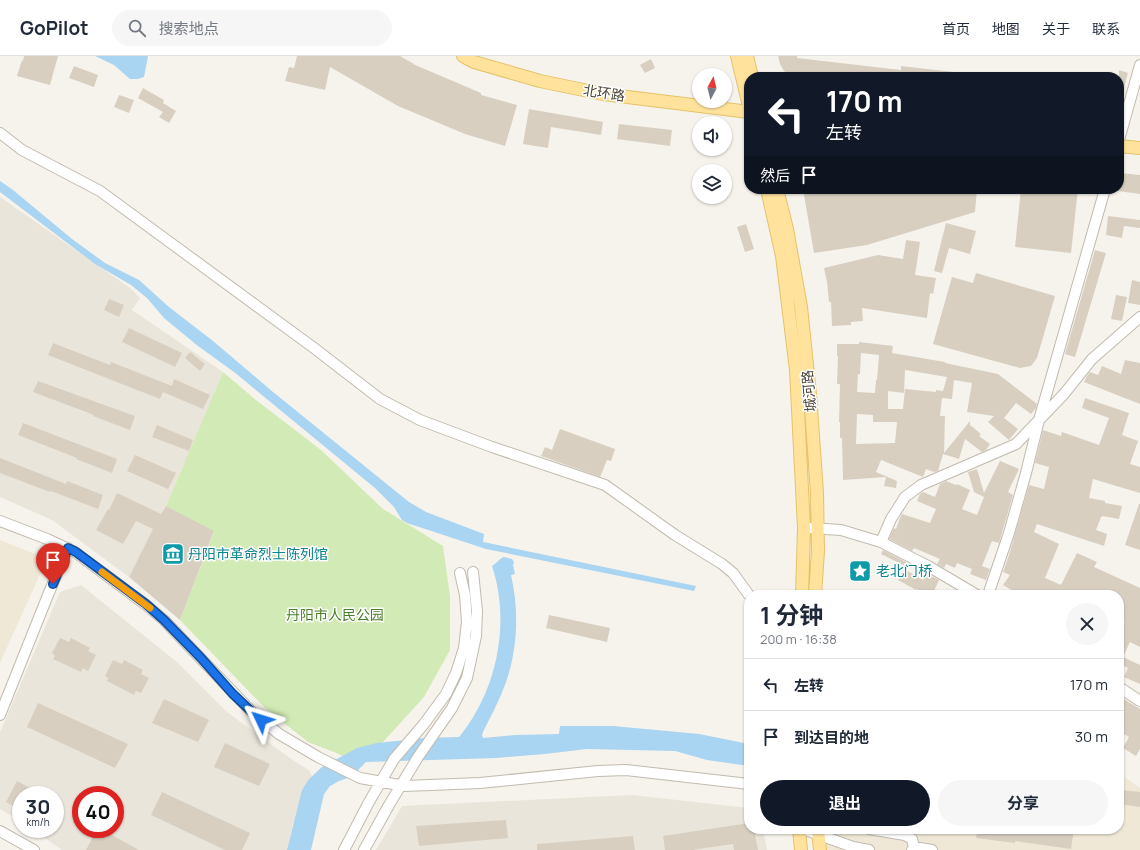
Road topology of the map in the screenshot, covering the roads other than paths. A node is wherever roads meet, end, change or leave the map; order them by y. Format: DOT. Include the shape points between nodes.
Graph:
graph roads {
  1 [pos="463,56"];
  2 [pos="737,56"];
  3 [pos="747,56"];
  4 [pos="1140,65"];
  5 [pos="751,72"];
  6 [pos="744,85"];
  7 [pos="744,111"];
  8 [pos="1124,122"];
  9 [pos="0,132"];
  10 [pos="1124,146"];
  11 [pos="1140,148"];
  12 [pos="768,194"];
  13 [pos="778,194"];
  14 [pos="1104,194"];
  15 [pos="1140,317"];
  16 [pos="1039,420"];
  17 [pos="0,521"];
  18 [pos="804,528"];
  19 [pos="817,529"];
  20 [pos="881,542"];
  21 [pos="68,548"];
  22 [pos="473,572"];
  23 [pos="460,573"];
  24 [pos="745,590"];
  25 [pos="802,590"];
  26 [pos="815,590"];
  27 [pos="969,590"];
  28 [pos="990,590"];
  29 [pos="1124,690"];
  30 [pos="1140,701"];
  31 [pos="0,714"];
  32 [pos="381,782"];
  33 [pos="744,783"];
  34 [pos="401,785"];
  35 [pos="0,831"];
  36 [pos="799,834"];
  37 [pos="818,834"];
  38 [pos="823,834"];
  39 [pos="898,834"];
  40 [pos="913,848"];
  41 [pos="34,850"];
  42 [pos="344,850"];
  43 [pos="364,850"];
  44 [pos="801,850"];
  45 [pos="820,850"];
  46 [pos="869,850"];
  47 [pos="932,850"];
  1 -- 7 [label="main road, 北环路" via="474,62 540,81 603,94"];
  2 -- 6 [label="main road"];
  3 -- 5 [label="main road"];
  4 -- 8 [label="street"];
  9 -- 24 [label="street" via="22,150 100,191 308,343 380,399 427,423 605,485 675,535 722,564 733,573"];
  10 -- 11 [label="main road"];
  12 -- 18 [label="main road, 城河路" via="782,256 796,370"];
  13 -- 19 [label="main road, 城河路" via="801,307 810,394"];
  14 -- 16 [label="street"];
  15 -- 16 [label="street" via="1092,359"];
  16 -- 20 [label="street" via="1016,444 921,485 905,497"];
  16 -- 28 [label="street" via="1009,533"];
  17 -- 21 [label="street"];
  18 -- 19 [label="street"];
  18 -- 25 [label="main road, 城河路"];
  19 -- 20 [label="street" via="841,530"];
  19 -- 26 [label="main road, 城河路"];
  20 -- 27 [label="street"];
  21 -- 31 [label="street"];
  21 -- 32 [label="street" via="146,604 252,712 279,734 324,761 360,778"];
  22 -- 34 [label="street" via="477,611 476,636 467,678 452,708"];
  23 -- 32 [label="street" via="465,595 466,631 456,673 446,694 392,762"];
  29 -- 30 [label="street"];
  32 -- 34 [label="street"];
  32 -- 42 [label="street"];
  33 -- 34 [label="street" via="626,770 480,783"];
  34 -- 43 [label="street"];
  35 -- 41 [label="street"];
  36 -- 44 [label="main road"];
  37 -- 45 [label="main road"];
  38 -- 46 [label="street" via="853,847"];
  39 -- 40 [label="street" via="912,840"];
  40 -- 47 [label="street"];
}
